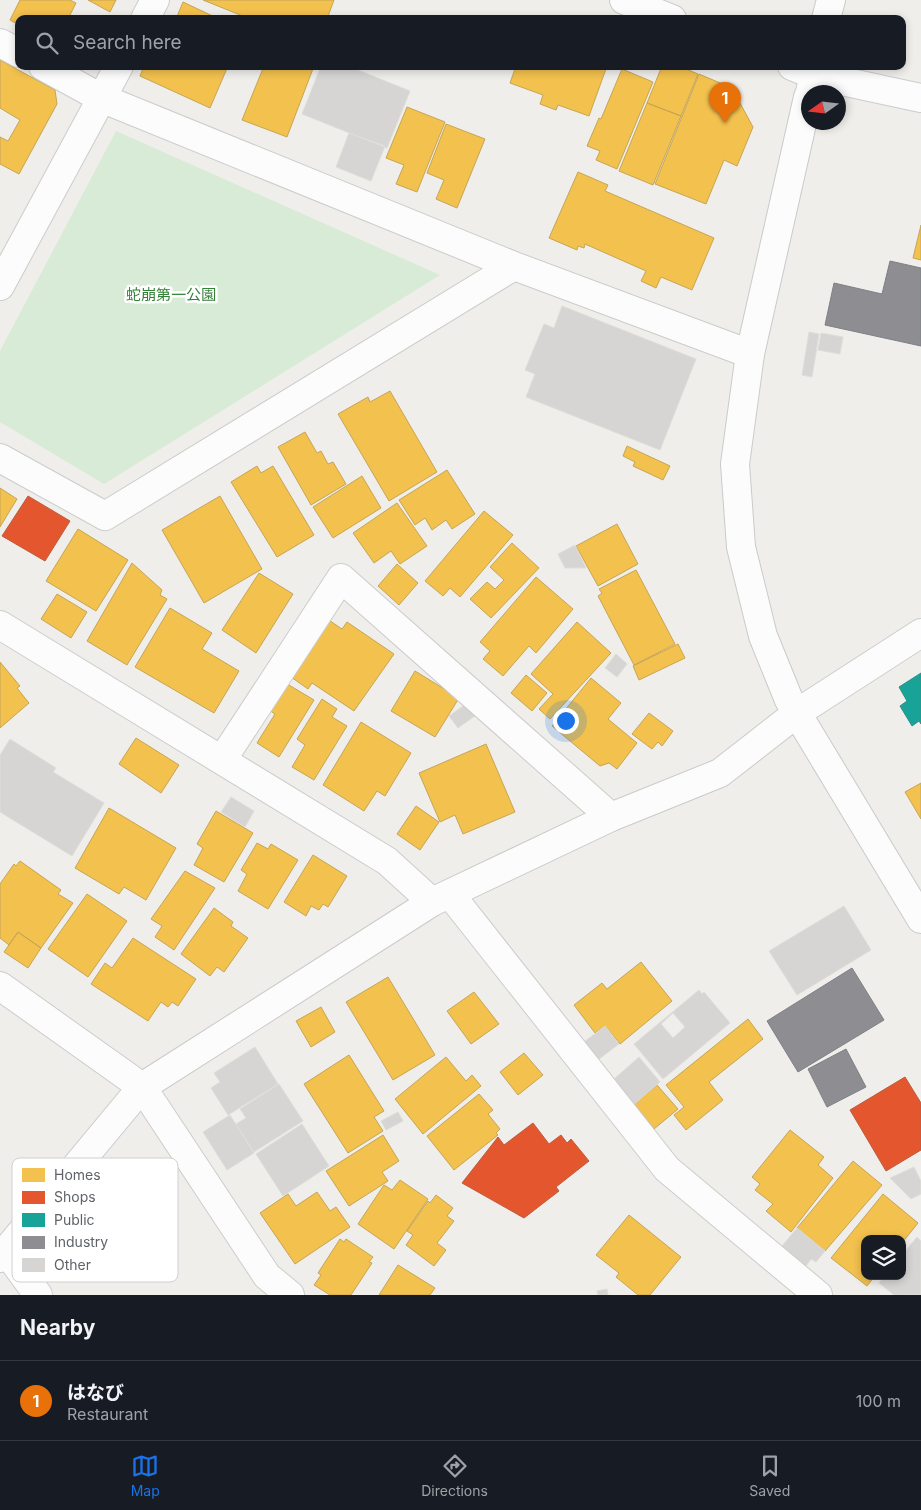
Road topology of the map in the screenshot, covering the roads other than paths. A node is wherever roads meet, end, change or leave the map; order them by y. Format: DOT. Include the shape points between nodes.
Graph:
graph roads {
  1 [pos="155,0"];
  2 [pos="624,0"];
  3 [pos="830,0"];
  4 [pos="147,15"];
  5 [pos="662,15"];
  6 [pos="827,15"];
  7 [pos="0,43"];
  8 [pos="15,51"];
  9 [pos="50,70"];
  10 [pos="117,70"];
  11 [pos="808,79"];
  12 [pos="102,98"];
  13 [pos="921,98"];
  14 [pos="514,266"];
  15 [pos="0,286"];
  16 [pos="750,354"];
  17 [pos="0,458"];
  18 [pos="0,625"];
  19 [pos="921,633"];
  20 [pos="797,713"];
  21 [pos="222,760"];
  22 [pos="611,817"];
  23 [pos="441,898"];
  24 [pos="921,919"];
  25 [pos="0,986"];
  26 [pos="142,1086"];
  27 [pos="83,1158"];
  28 [pos="12,1244"];
  29 [pos="3,1255"];
  30 [pos="12,1265"];
  31 [pos="27,1282"];
  32 [pos="38,1295"];
  33 [pos="290,1295"];
  34 [pos="818,1295"];
  1 -- 4 [label="street"];
  2 -- 5 [label="street"];
  3 -- 6 [label="street"];
  7 -- 8 [label="street"];
  9 -- 12 [label="street"];
  10 -- 12 [label="street"];
  11 -- 13 [label="street"];
  11 -- 16 [label="street"];
  12 -- 14 [label="street"];
  12 -- 15 [label="street"];
  14 -- 16 [label="street"];
  14 -- 17 [label="street" via="105,516"];
  16 -- 20 [label="street" via="735,464 740,548 763,636"];
  18 -- 21 [label="street"];
  19 -- 20 [label="street"];
  20 -- 22 [label="street" via="720,772"];
  20 -- 24 [label="street"];
  21 -- 22 [label="street" via="341,578"];
  21 -- 23 [label="street" via="387,861"];
  22 -- 23 [label="street"];
  23 -- 26 [label="street"];
  23 -- 34 [label="street" via="667,1169"];
  25 -- 26 [label="street"];
  26 -- 27 [label="street"];
  26 -- 33 [label="street" via="266,1276"];
  28 -- 29 [label="street"];
  29 -- 30 [label="street"];
  31 -- 32 [label="street"];
}
